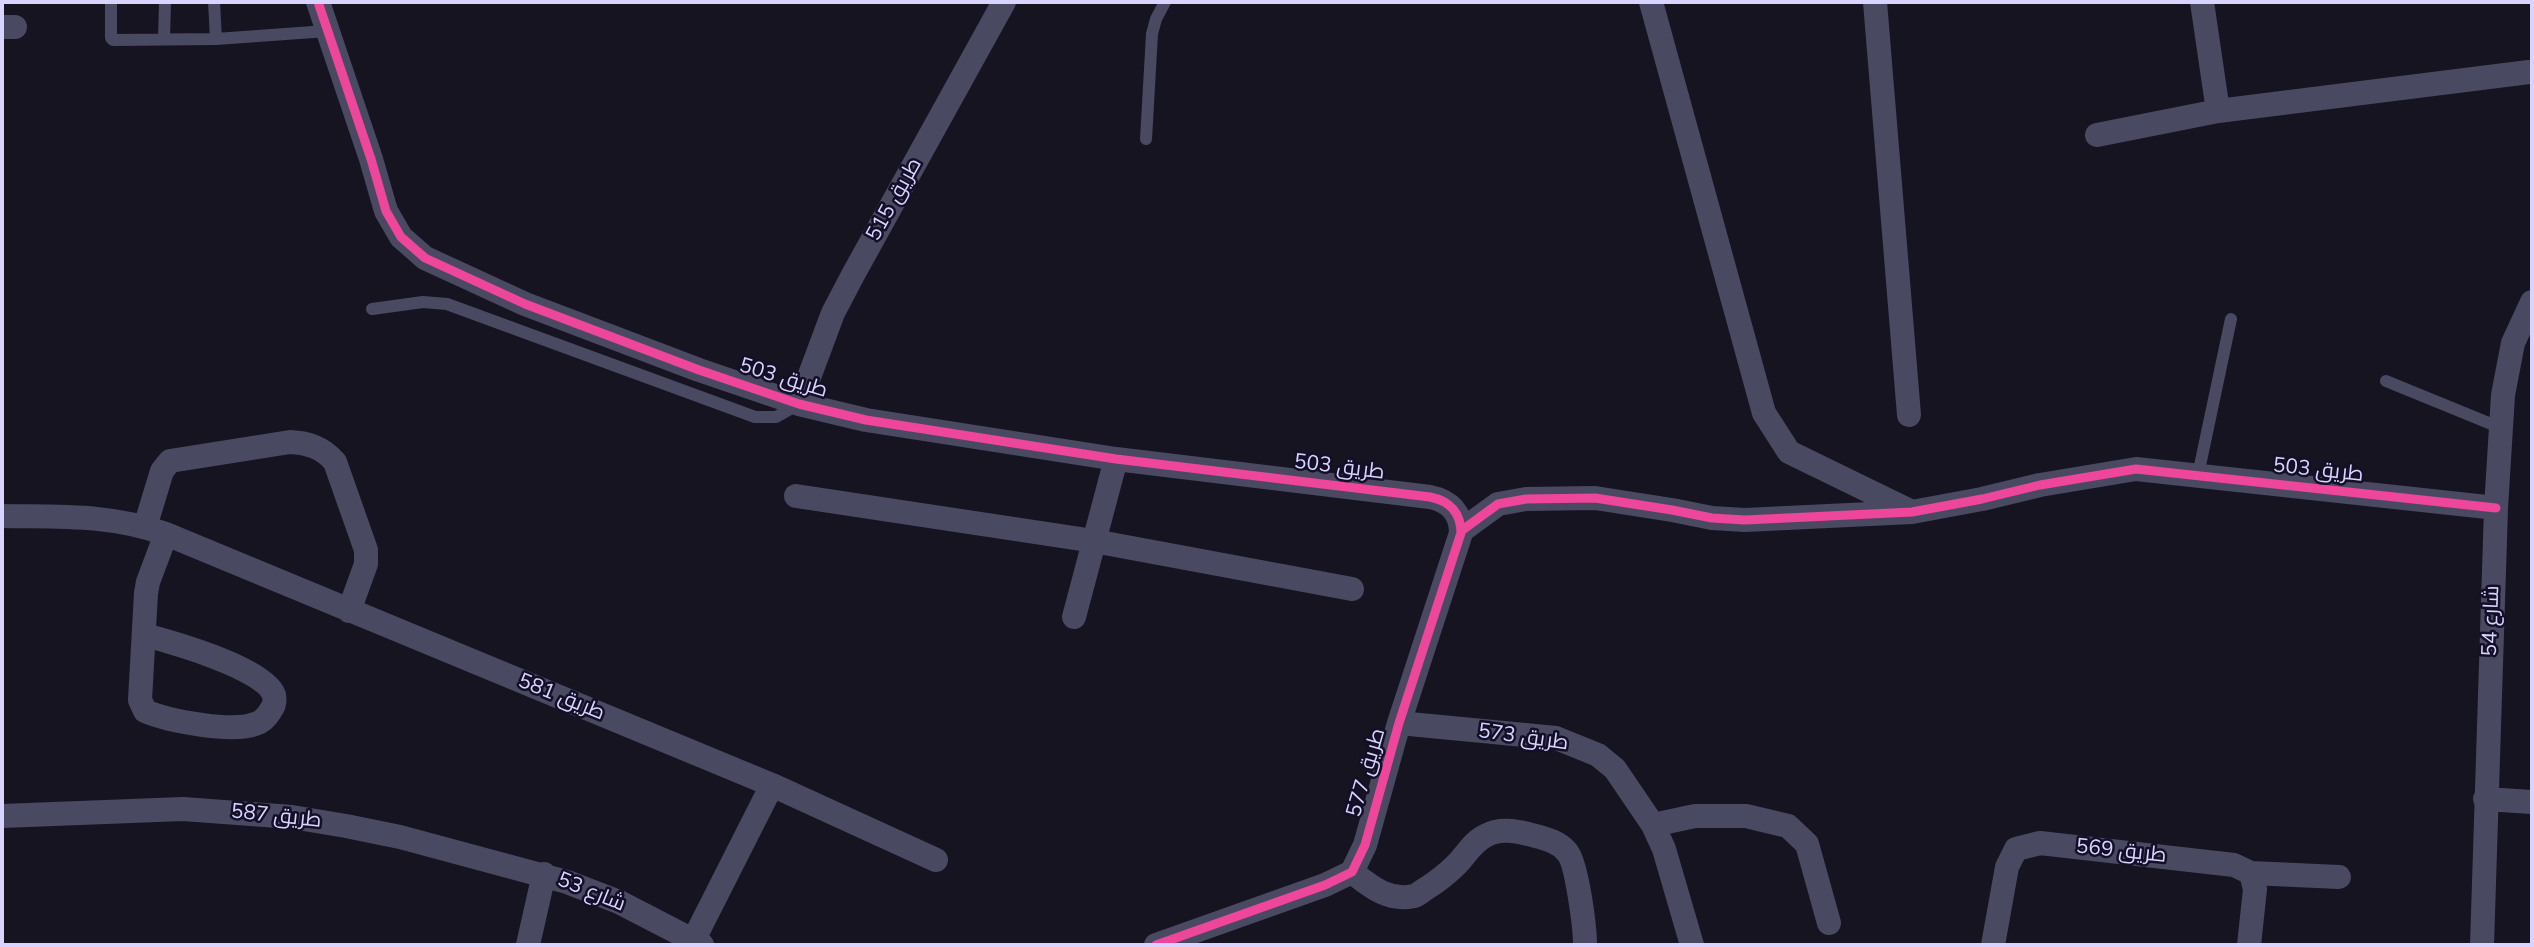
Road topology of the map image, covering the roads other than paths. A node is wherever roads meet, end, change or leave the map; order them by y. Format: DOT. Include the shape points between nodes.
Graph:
graph roads {
  1 [pos="111,2"];
  2 [pos="165,2"];
  3 [pos="214,2"];
  4 [pos="317,2"];
  5 [pos="1004,2"];
  6 [pos="1165,2"];
  7 [pos="1651,2"];
  8 [pos="1875,2"];
  9 [pos="2202,2"];
  10 [pos="327,31"];
  11 [pos="164,39"];
  12 [pos="216,39"];
  13 [pos="2529,72"];
  14 [pos="2218,111"];
  15 [pos="2097,135"];
  16 [pos="1146,139"];
  17 [pos="2532,302"];
  18 [pos="372,309"];
  19 [pos="2231,319"];
  20 [pos="2386,381"];
  21 [pos="799,404"];
  22 [pos="1909,415"];
  23 [pos="2501,428"];
  24 [pos="1116,459"];
  25 [pos="2198,475"];
  26 [pos="796,496"];
  27 [pos="2496,508"];
  28 [pos="1912,512"];
  29 [pos="2,516"];
  30 [pos="155,530"];
  31 [pos="1461,531"];
  32 [pos="1094,541"];
  33 [pos="1352,589"];
  34 [pos="349,611"];
  35 [pos="1074,617"];
  36 [pos="145,635"];
  37 [pos="1399,723"];
  38 [pos="772,785"];
  39 [pos="2485,799"];
  40 [pos="2532,802"];
  41 [pos="2,816"];
  42 [pos="1653,825"];
  43 [pos="936,860"];
  44 [pos="1352,872"];
  45 [pos="2251,873"];
  46 [pos="544,874"];
  47 [pos="2339,877"];
  48 [pos="1829,923"];
  49 [pos="697,943"];
  50 [pos="528,945"];
  51 [pos="1156,945"];
  52 [pos="1585,945"];
  53 [pos="1692,945"];
  54 [pos="1993,945"];
  55 [pos="2249,945"];
  56 [pos="2482,945"];
  1 -- 11 [label="lane" via="113,40"];
  2 -- 11 [label="lane"];
  3 -- 12 [label="lane"];
  4 -- 10 [label="street, طريق 503"];
  5 -- 21 [label="street, طريق 515" via="833,313"];
  6 -- 16 [label="lane" via="1152,34"];
  7 -- 28 [label="street" via="1764,413 1789,452"];
  8 -- 22 [label="street"];
  9 -- 14 [label="street"];
  10 -- 12 [label="lane"];
  10 -- 21 [label="street, طريق 503" via="386,211 401,237 425,258 525,304"];
  11 -- 12 [label="lane"];
  13 -- 14 [label="street"];
  14 -- 15 [label="street"];
  17 -- 23 [label="street, شارع 54" via="2513,343"];
  18 -- 21 [label="lane" via="423,302 447,304 755,417 776,417"];
  19 -- 25 [label="lane"];
  20 -- 23 [label="lane"];
  21 -- 24 [label="street, طريق 503" via="866,420"];
  23 -- 27 [label="street, شارع 54"];
  24 -- 31 [label="street, طريق 503" via="1430,497 1450,505"];
  24 -- 32 [label="street"];
  25 -- 27 [label="street, طريق 503"];
  25 -- 28 [label="street, طريق 503" via="2136,469"];
  26 -- 32 [label="street"];
  27 -- 39 [label="street, شارع 54"];
  28 -- 31 [label="street, طريق 503" via="1745,520 1595,498 1526,499 1497,504"];
  29 -- 30 [label="street, طريق 581" via="104,518"];
  30 -- 34 [label="street, طريق 581"];
  30 -- 34 [label="street" via="162,471 170,461 307,443 335,463 366,550 366,564"];
  30 -- 36 [label="street"];
  31 -- 37 [label="street, طريق 577"];
  32 -- 33 [label="street"];
  32 -- 35 [label="street"];
  34 -- 38 [label="street, طريق 581"];
  36 -- 36 [label="street" via="140,700 145,711 173,720 229,727 254,725 274,707 268,687 248,673 193,648"];
  37 -- 42 [label="street, طريق 573" via="1556,738 1575,744 1615,769"];
  37 -- 44 [label="street, طريق 577" via="1365,845"];
  38 -- 43 [label="street, طريق 581"];
  38 -- 49 [label="street"];
  39 -- 40 [label="street"];
  39 -- 56 [label="street, شارع 54"];
  41 -- 46 [label="street, طريق 587" via="183,809 292,817 400,837"];
  42 -- 48 [label="street" via="1695,816 1746,816 1788,826 1807,844"];
  42 -- 53 [label="street, طريق 573"];
  44 -- 51 [label="street"];
  44 -- 52 [label="street" via="1376,891 1393,897 1415,896 1438,881 1486,835 1518,831 1553,841 1569,853"];
  45 -- 47 [label="street"];
  45 -- 54 [label="street, طريق 569" via="2234,865 2040,844 2016,849 2007,867"];
  45 -- 55 [label="street" via="2255,889"];
  46 -- 49 [label="street, شارع 53" via="610,898"];
  46 -- 50 [label="street, شارع 53"];
}
